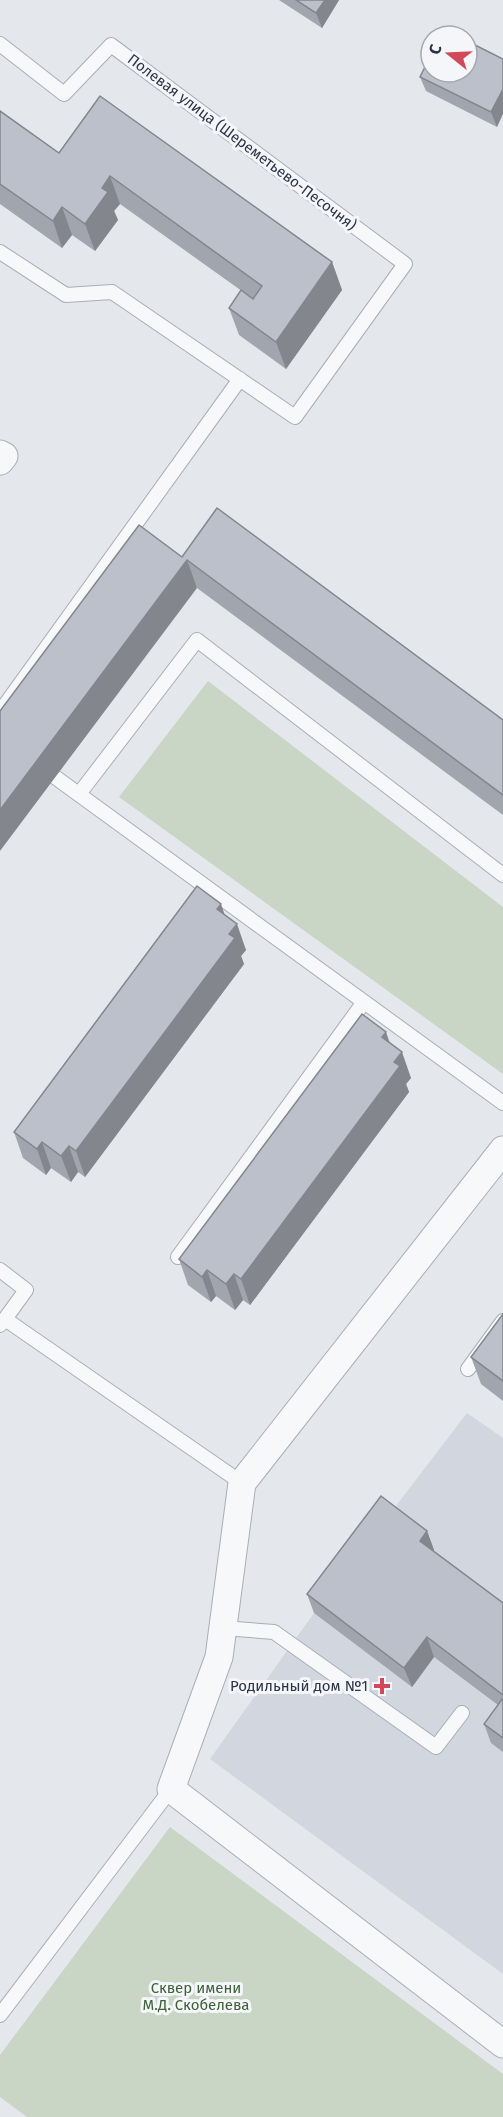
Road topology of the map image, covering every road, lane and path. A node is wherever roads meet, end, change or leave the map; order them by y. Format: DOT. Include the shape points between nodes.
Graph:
graph roads {
  1 [pos="0,44"];
  2 [pos="0,252"];
  3 [pos="240,379"];
  4 [pos="0,454"];
  5 [pos="0,461"];
  6 [pos="0,712"];
  7 [pos="55,777"];
  8 [pos="79,794"];
  9 [pos="503,875"];
  10 [pos="364,1002"];
  11 [pos="503,1103"];
  12 [pos="503,1150"];
  13 [pos="178,1257"];
  14 [pos="0,1270"];
  15 [pos="503,1321"];
  16 [pos="2,1322"];
  17 [pos="468,1369"];
  18 [pos="242,1483"];
  19 [pos="223,1628"];
  20 [pos="462,1713"];
  21 [pos="171,1789"];
  22 [pos="0,2015"];
  23 [pos="503,2044"];
  1 -- 3 [label="lane, Полевая улица (Шереметьево-Песочня)" via="64,94 111,45 405,264 295,417"];
  2 -- 3 [label="lane" via="66,295 112,292"];
  3 -- 6 [label="lane"];
  4 -- 5 [label="street" via="4,456"];
  7 -- 8 [label="lane"];
  8 -- 9 [label="lane" via="197,640"];
  8 -- 10 [label="lane" via="196,887"];
  10 -- 11 [label="lane"];
  10 -- 13 [label="lane"];
  12 -- 18 [label="street"];
  14 -- 16 [label="lane" via="26,1290"];
  15 -- 17 [label="lane"];
  16 -- 18 [label="lane"];
  18 -- 19 [label="street"];
  19 -- 20 [label="lane" via="274,1632 436,1747"];
  19 -- 21 [label="street" via="219,1657"];
  21 -- 22 [label="lane"];
  21 -- 23 [label="street"];
}
